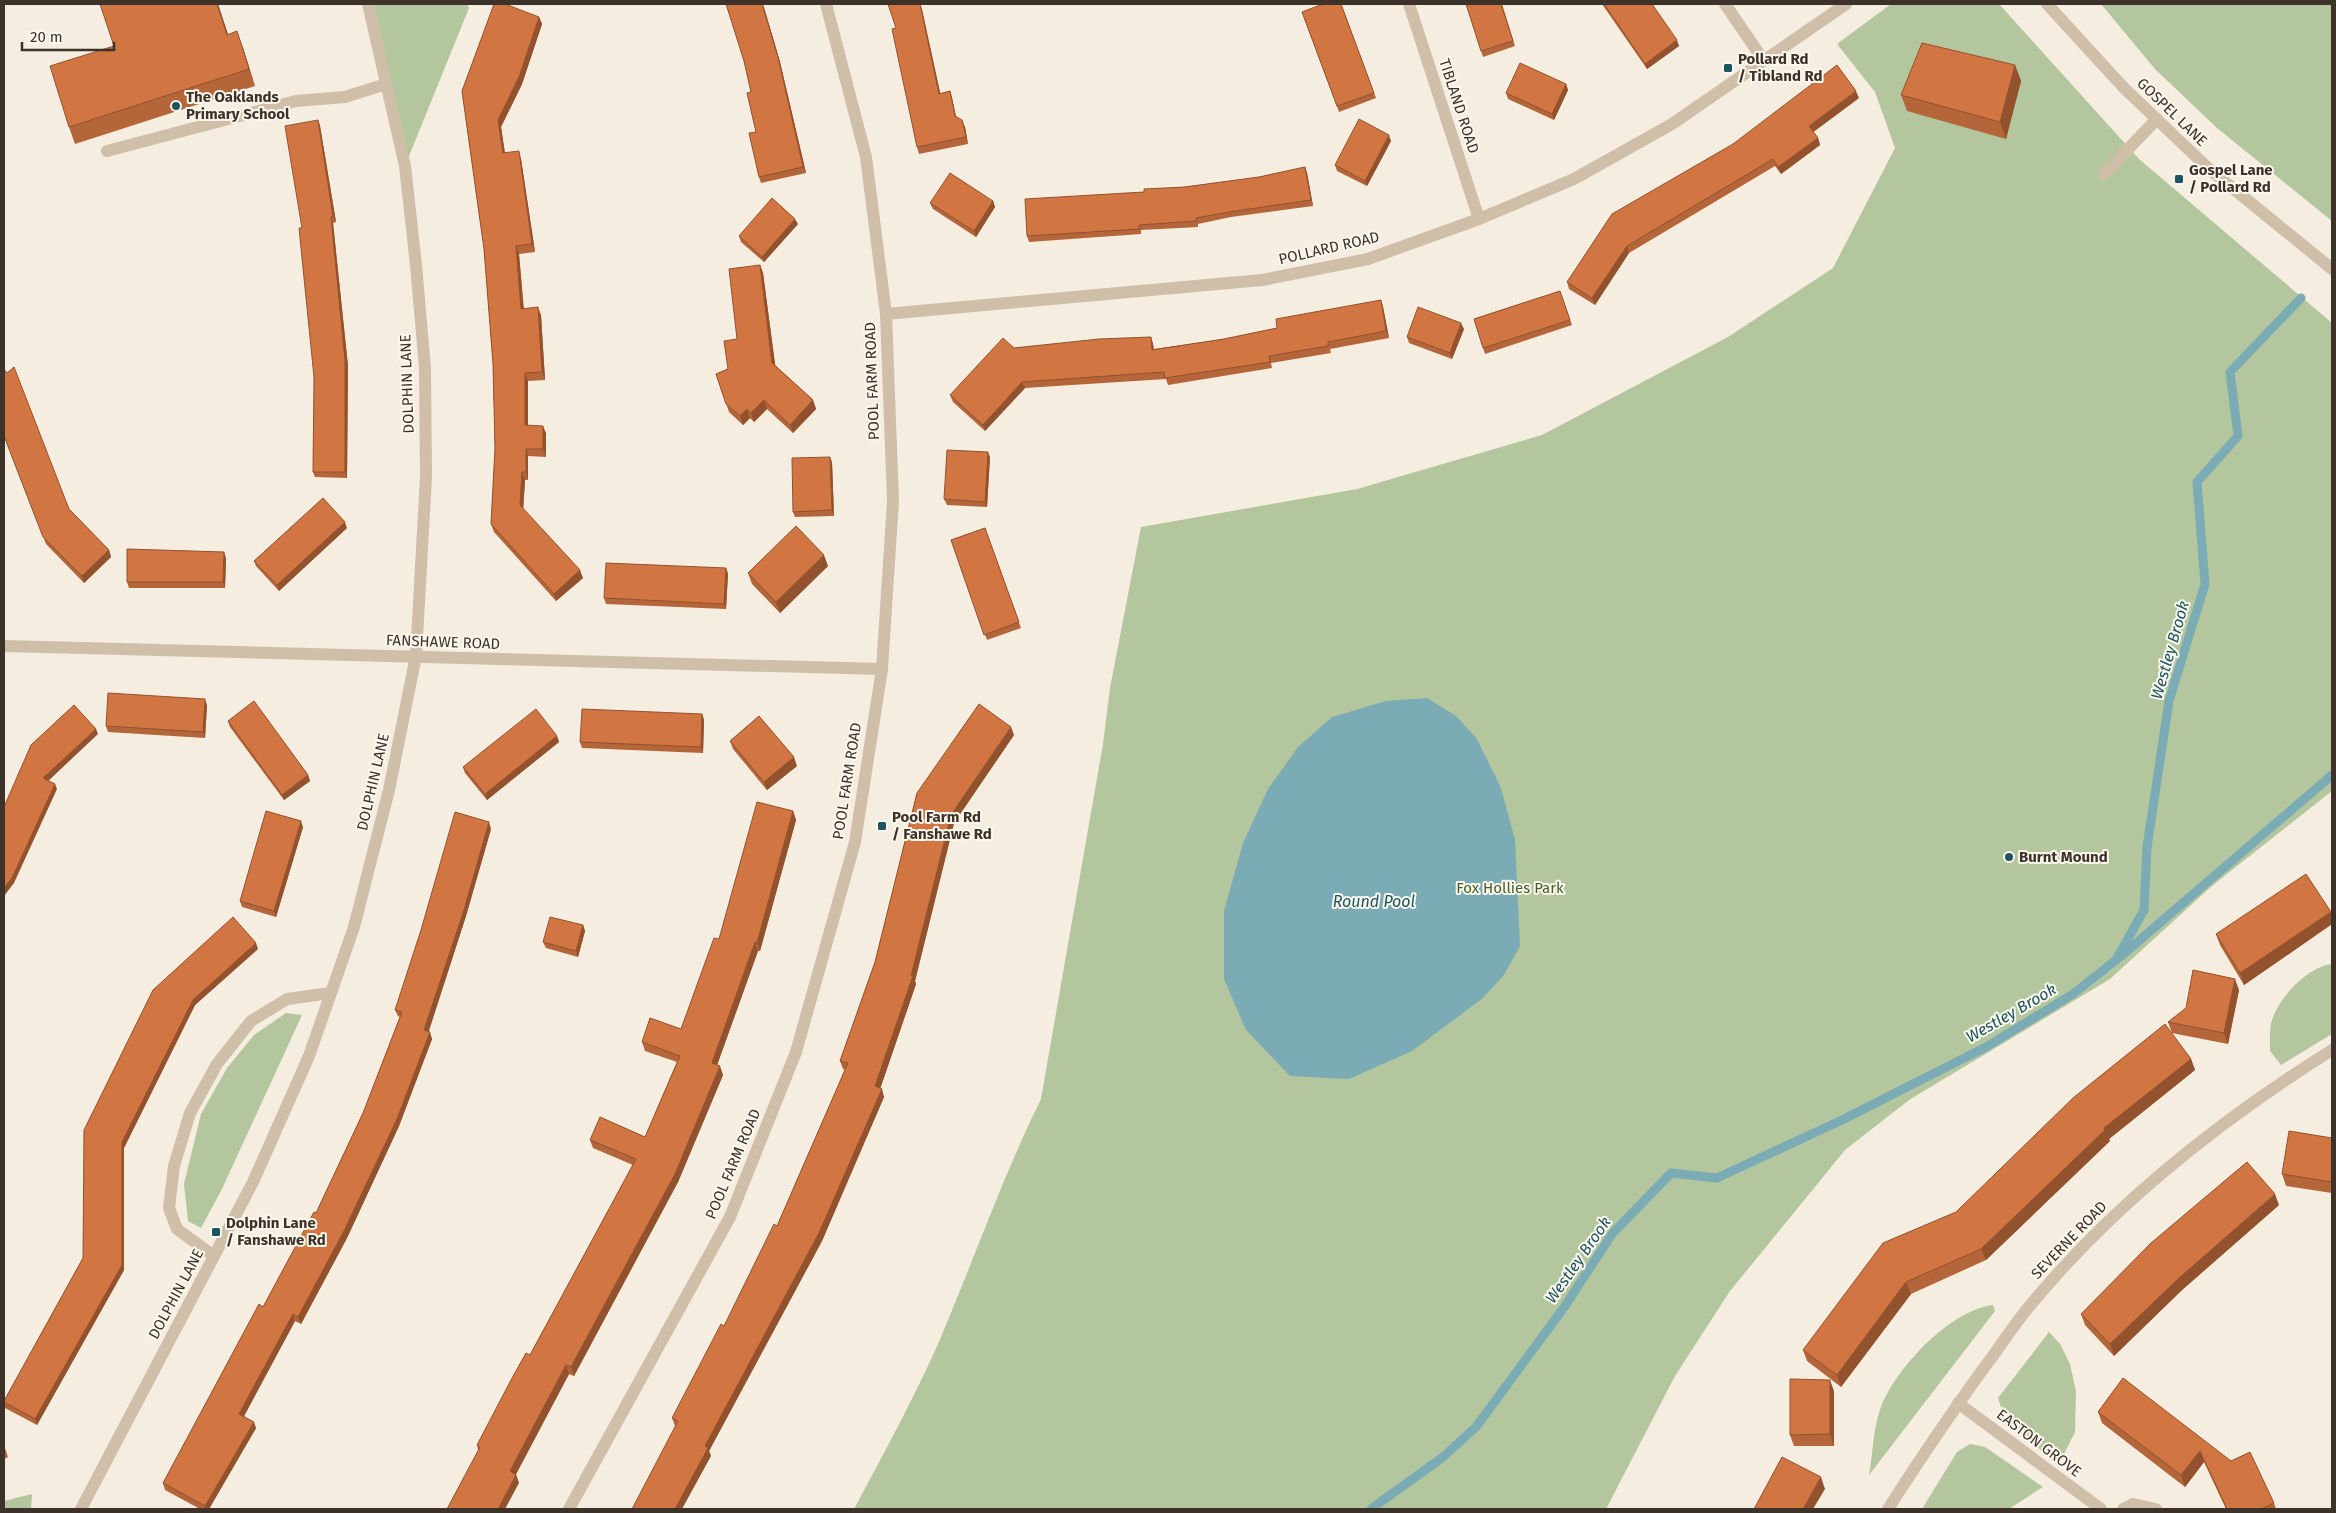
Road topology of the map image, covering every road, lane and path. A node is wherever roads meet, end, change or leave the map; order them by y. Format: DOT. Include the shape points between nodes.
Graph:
graph roads {
  1 [pos="368,4"];
  2 [pos="826,4"];
  3 [pos="1409,4"];
  4 [pos="1725,4"];
  5 [pos="1846,4"];
  6 [pos="2047,4"];
  7 [pos="1764,61"];
  8 [pos="386,84"];
  9 [pos="2157,119"];
  10 [pos="107,151"];
  11 [pos="2104,174"];
  12 [pos="1479,219"];
  13 [pos="2332,268"];
  14 [pos="886,314"];
  15 [pos="4,646"];
  16 [pos="416,656"];
  17 [pos="882,669"];
  18 [pos="331,993"];
  19 [pos="2332,1050"];
  20 [pos="214,1256"];
  21 [pos="1958,1403"];
  22 [pos="80,1509"];
  23 [pos="569,1509"];
  24 [pos="1888,1509"];
  25 [pos="2101,1509"];
  26 [pos="2123,1509"];
  27 [pos="2156,1509"];
  1 -- 8 [label="street, DOLPHIN LANE"];
  2 -- 14 [label="street, POOL FARM ROAD" via="866,157"];
  3 -- 12 [label="street, TIBLAND ROAD"];
  4 -- 7 [label="street"];
  5 -- 7 [label="street, POLLARD ROAD"];
  6 -- 9 [label="street, GOSPEL LANE"];
  7 -- 12 [label="street, POLLARD ROAD" via="1672,124 1582,174"];
  8 -- 10 [label="street" via="345,97 296,101"];
  8 -- 16 [label="street, DOLPHIN LANE" via="405,166 425,368 426,478"];
  9 -- 11 [label="street"];
  9 -- 13 [label="street, GOSPEL LANE" via="2208,168"];
  12 -- 14 [label="street, POLLARD ROAD" via="1368,259 1262,280"];
  14 -- 17 [label="street, POOL FARM ROAD" via="893,501"];
  15 -- 16 [label="street, FANSHAWE ROAD"];
  16 -- 17 [label="street, FANSHAWE ROAD"];
  16 -- 18 [label="street, DOLPHIN LANE" via="389,790 354,927"];
  17 -- 23 [label="street, POOL FARM ROAD" via="855,842 796,1052 730,1217"];
  18 -- 20 [label="street, DOLPHIN LANE" via="309,1056 253,1182"];
  18 -- 20 [label="street" via="286,999 251,1021 217,1064 190,1113 174,1166 169,1208 177,1229"];
  19 -- 21 [label="street, SEVERNE ROAD" via="2279,1083 2186,1152 2105,1224 2032,1302"];
  20 -- 22 [label="street, DOLPHIN LANE"];
  21 -- 24 [label="street, SEVERNE ROAD"];
  21 -- 25 [label="street, EASTON GROVE"];
  26 -- 27 [label="street" via="2133,1504"];
}
